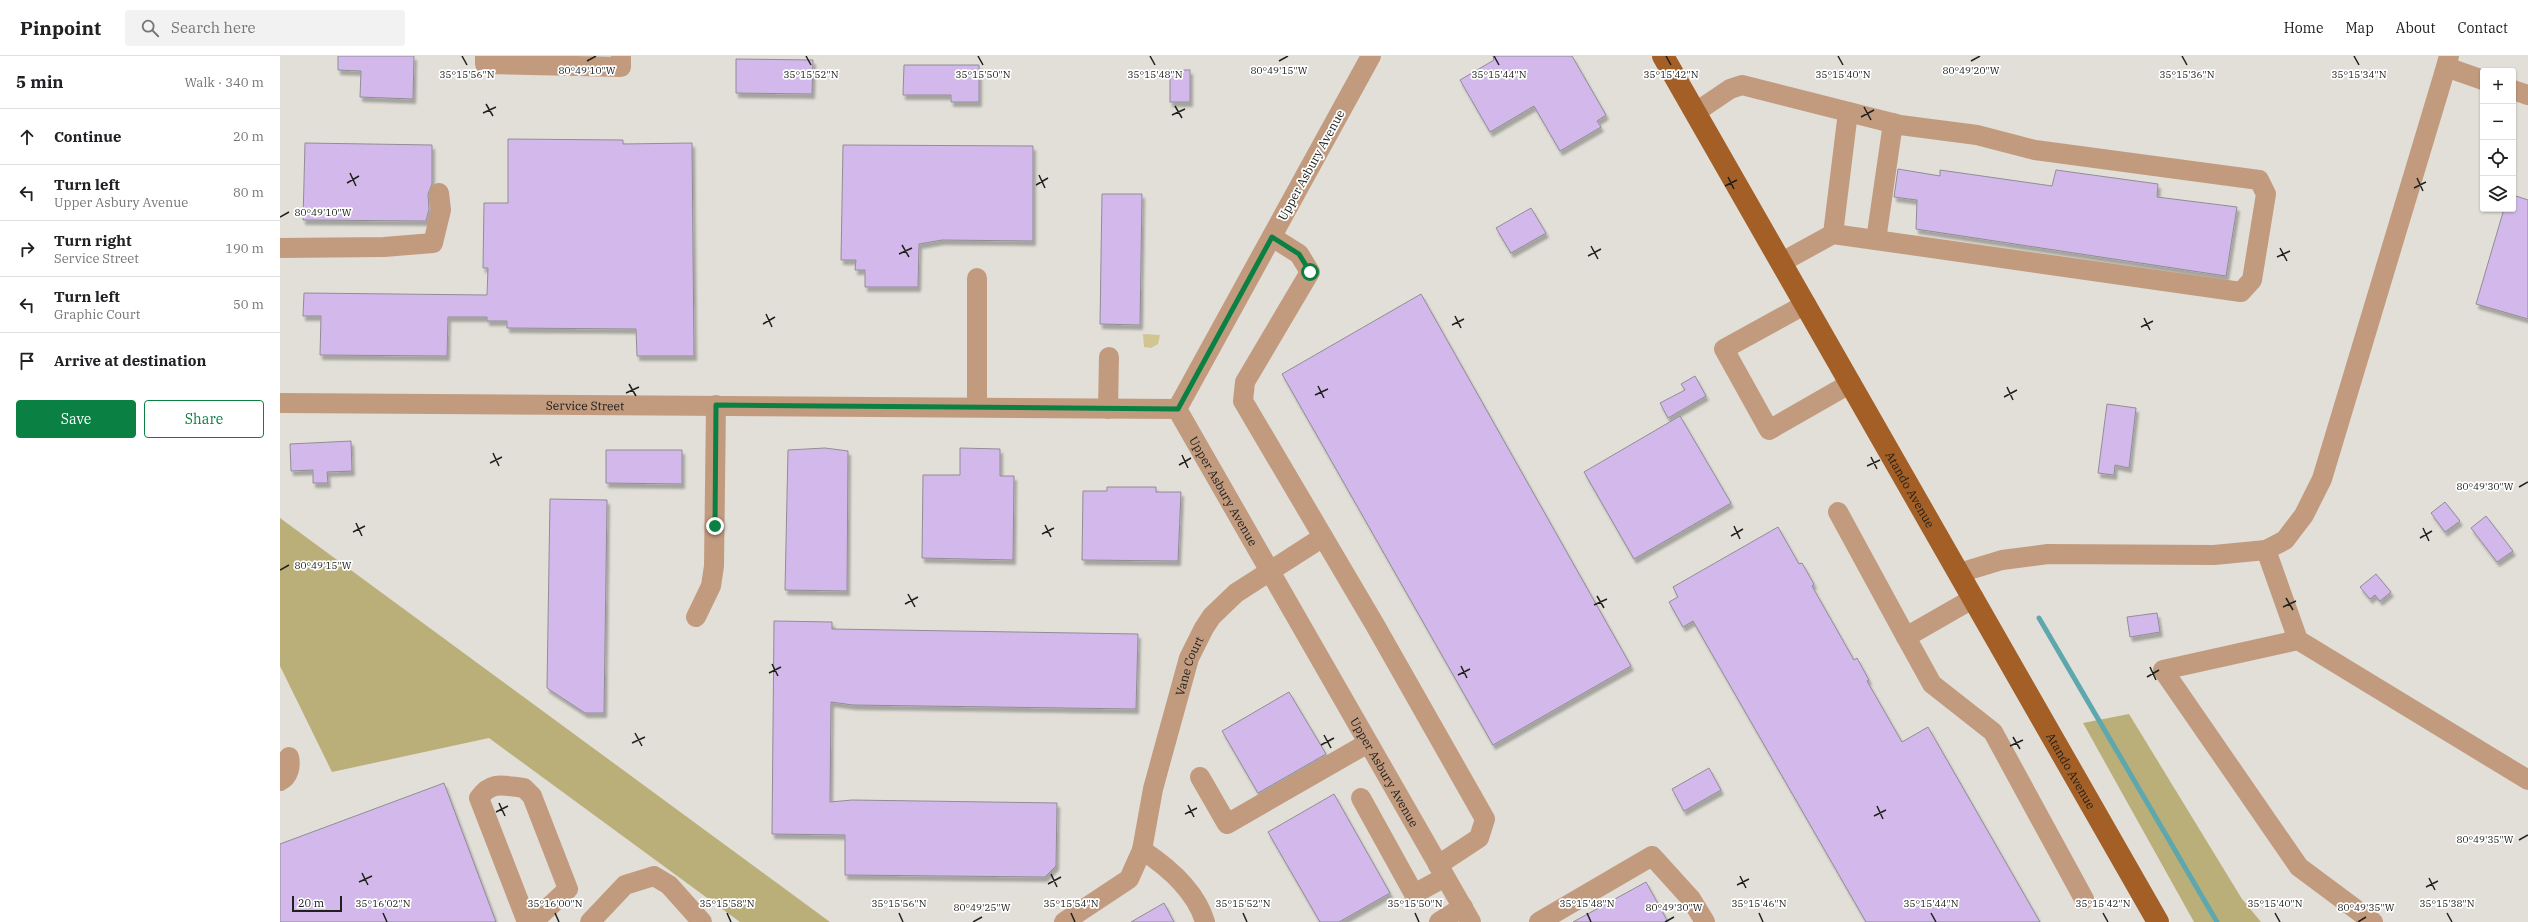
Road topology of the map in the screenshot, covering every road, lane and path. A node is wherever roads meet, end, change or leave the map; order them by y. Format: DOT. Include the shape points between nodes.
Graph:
graph roads {
  1 [pos="485,56"];
  2 [pos="621,56"];
  3 [pos="1371,56"];
  4 [pos="1663,56"];
  5 [pos="2448,61"];
  6 [pos="2480,78"];
  7 [pos="2516,91"];
  8 [pos="2528,95"];
  9 [pos="1696,112"];
  10 [pos="1848,112"];
  11 [pos="1893,123"];
  12 [pos="439,193"];
  13 [pos="1833,234"];
  14 [pos="1272,237"];
  15 [pos="1876,240"];
  16 [pos="280,248"];
  17 [pos="1782,262"];
  18 [pos="977,278"];
  19 [pos="1806,304"];
  20 [pos="1108,357"];
  21 [pos="1851,383"];
  22 [pos="280,403"];
  23 [pos="716,405"];
  24 [pos="978,407"];
  25 [pos="1108,409"];
  26 [pos="1178,409"];
  27 [pos="1838,512"];
  28 [pos="1323,537"];
  29 [pos="2266,550"];
  30 [pos="1269,570"];
  31 [pos="1959,573"];
  32 [pos="1974,598"];
  33 [pos="696,617"];
  34 [pos="1906,637"];
  35 [pos="2298,640"];
  36 [pos="1368,743"];
  37 [pos="289,757"];
  38 [pos="1200,777"];
  39 [pos="2528,780"];
  40 [pos="280,781"];
  41 [pos="1361,798"];
  42 [pos="1142,850"];
  43 [pos="1442,871"];
  44 [pos="2084,899"];
  45 [pos="1467,915"];
  46 [pos="526,922"];
  47 [pos="533,922"];
  48 [pos="590,922"];
  49 [pos="702,922"];
  50 [pos="1064,922"];
  51 [pos="1205,922"];
  52 [pos="1439,922"];
  53 [pos="1539,922"];
  54 [pos="1705,922"];
  55 [pos="2158,922"];
  56 [pos="2373,922"];
  1 -- 2 [label="street" via="485,64 621,66"];
  3 -- 14 [label="street, Upper Asbury Avenue"];
  4 -- 9 [label="main road, Atando Avenue"];
  5 -- 6 [label="street"];
  5 -- 29 [label="street" via="2322,479 2304,515 2285,540"];
  7 -- 8 [label="street"];
  9 -- 10 [label="street" via="1730,89 1742,85"];
  9 -- 17 [label="main road, Atando Avenue"];
  10 -- 11 [label="street"];
  10 -- 13 [label="street"];
  11 -- 15 [label="street"];
  11 -- 15 [label="street" via="1977,135 2035,150 2259,180 2266,194 2252,280 2241,292"];
  12 -- 16 [label="street" via="440,210 433,243 384,247"];
  13 -- 15 [label="street"];
  13 -- 17 [label="street"];
  14 -- 26 [label="street, Upper Asbury Avenue"];
  14 -- 28 [label="street" via="1299,254 1310,272 1245,382 1243,401"];
  17 -- 19 [label="main road, Atando Avenue"];
  18 -- 24 [label="street"];
  19 -- 21 [label="main road, Atando Avenue"];
  19 -- 21 [label="street" via="1724,349 1769,430"];
  20 -- 25 [label="street"];
  21 -- 31 [label="main road, Atando Avenue"];
  22 -- 23 [label="street, Service Street"];
  23 -- 24 [label="street, Service Street"];
  23 -- 33 [label="street" via="714,566 711,586"];
  24 -- 25 [label="street, Service Street"];
  25 -- 26 [label="street, Service Street"];
  26 -- 30 [label="street, Upper Asbury Avenue"];
  27 -- 34 [label="street"];
  28 -- 30 [label="street, Vane Court"];
  28 -- 43 [label="street" via="1485,819 1479,838"];
  29 -- 31 [label="street" via="2214,555 2048,554 2002,560"];
  29 -- 35 [label="street"];
  30 -- 36 [label="street, Upper Asbury Avenue"];
  30 -- 42 [label="street, Vane Court" via="1226,601 1212,616 1189,658 1153,790"];
  31 -- 32 [label="main road, Atando Avenue"];
  32 -- 34 [label="street"];
  32 -- 55 [label="main road, Atando Avenue"];
  34 -- 44 [label="street" via="1932,684 1993,732"];
  35 -- 39 [label="street"];
  35 -- 56 [label="street" via="2163,670 2300,867"];
  36 -- 38 [label="street" via="1227,824"];
  36 -- 43 [label="street, Upper Asbury Avenue"];
  37 -- 40 [label="street" via="289,770"];
  41 -- 43 [label="street" via="1414,894"];
  42 -- 50 [label="street, Vane Court" via="1129,879"];
  42 -- 51 [label="street" via="1168,867 1201,909"];
  43 -- 45 [label="street, Upper Asbury Avenue"];
  45 -- 52 [label="street"];
  46 -- 47 [label="street" via="479,798 484,790 493,785 524,788 532,796 568,889"];
  48 -- 49 [label="street" via="625,885 654,876 669,885"];
  53 -- 54 [label="street" via="1652,856 1691,899"];
}
